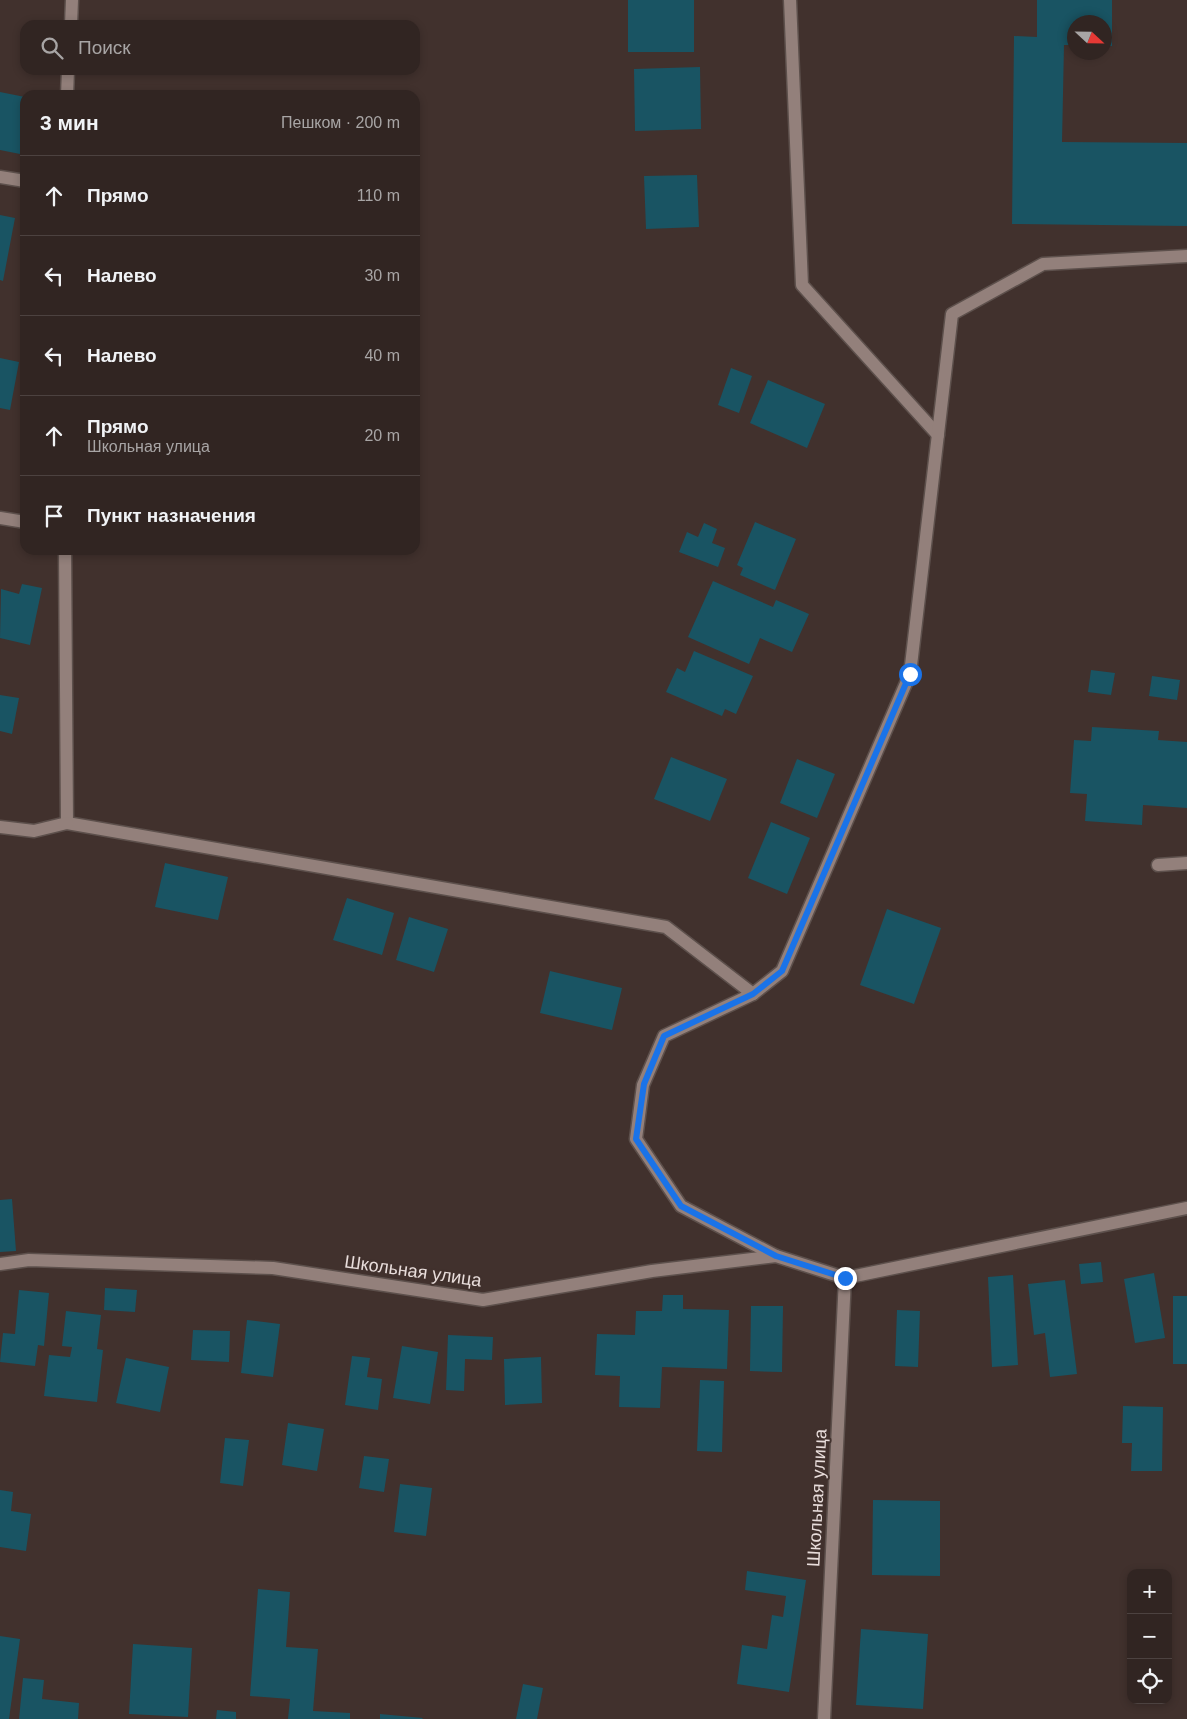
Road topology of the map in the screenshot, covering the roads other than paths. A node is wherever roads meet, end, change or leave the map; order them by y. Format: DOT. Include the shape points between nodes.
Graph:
graph roads {
  1 [pos="72,0"];
  2 [pos="790,0"];
  3 [pos="71,20"];
  4 [pos="68,75"];
  5 [pos="67,90"];
  6 [pos="0,177"];
  7 [pos="20,180"];
  8 [pos="1187,256"];
  9 [pos="938,435"];
  10 [pos="0,518"];
  11 [pos="20,521"];
  12 [pos="65,555"];
  13 [pos="67,823"];
  14 [pos="0,827"];
  15 [pos="1187,863"];
  16 [pos="1158,865"];
  17 [pos="753,994"];
  18 [pos="1187,1208"];
  19 [pos="776,1256"];
  20 [pos="0,1264"];
  21 [pos="845,1278"];
  22 [pos="824,1719"];
  1 -- 3 [label="street"];
  2 -- 9 [label="street" via="802,284"];
  4 -- 5 [label="street"];
  6 -- 7 [label="street"];
  8 -- 9 [label="street" via="1044,264 952,314"];
  9 -- 17 [label="street" via="910,674 782,971"];
  10 -- 11 [label="street"];
  12 -- 13 [label="street"];
  13 -- 14 [label="street" via="34,831"];
  13 -- 17 [label="street" via="666,927"];
  15 -- 16 [label="street"];
  17 -- 19 [label="street" via="664,1036 644,1084 636,1139 681,1206"];
  18 -- 21 [label="street, Школьная улица"];
  19 -- 20 [label="street, Школьная улица" via="652,1271 483,1300 273,1268 28,1260"];
  19 -- 21 [label="street, Школьная улица"];
  21 -- 22 [label="street, Школьная улица"];
}
